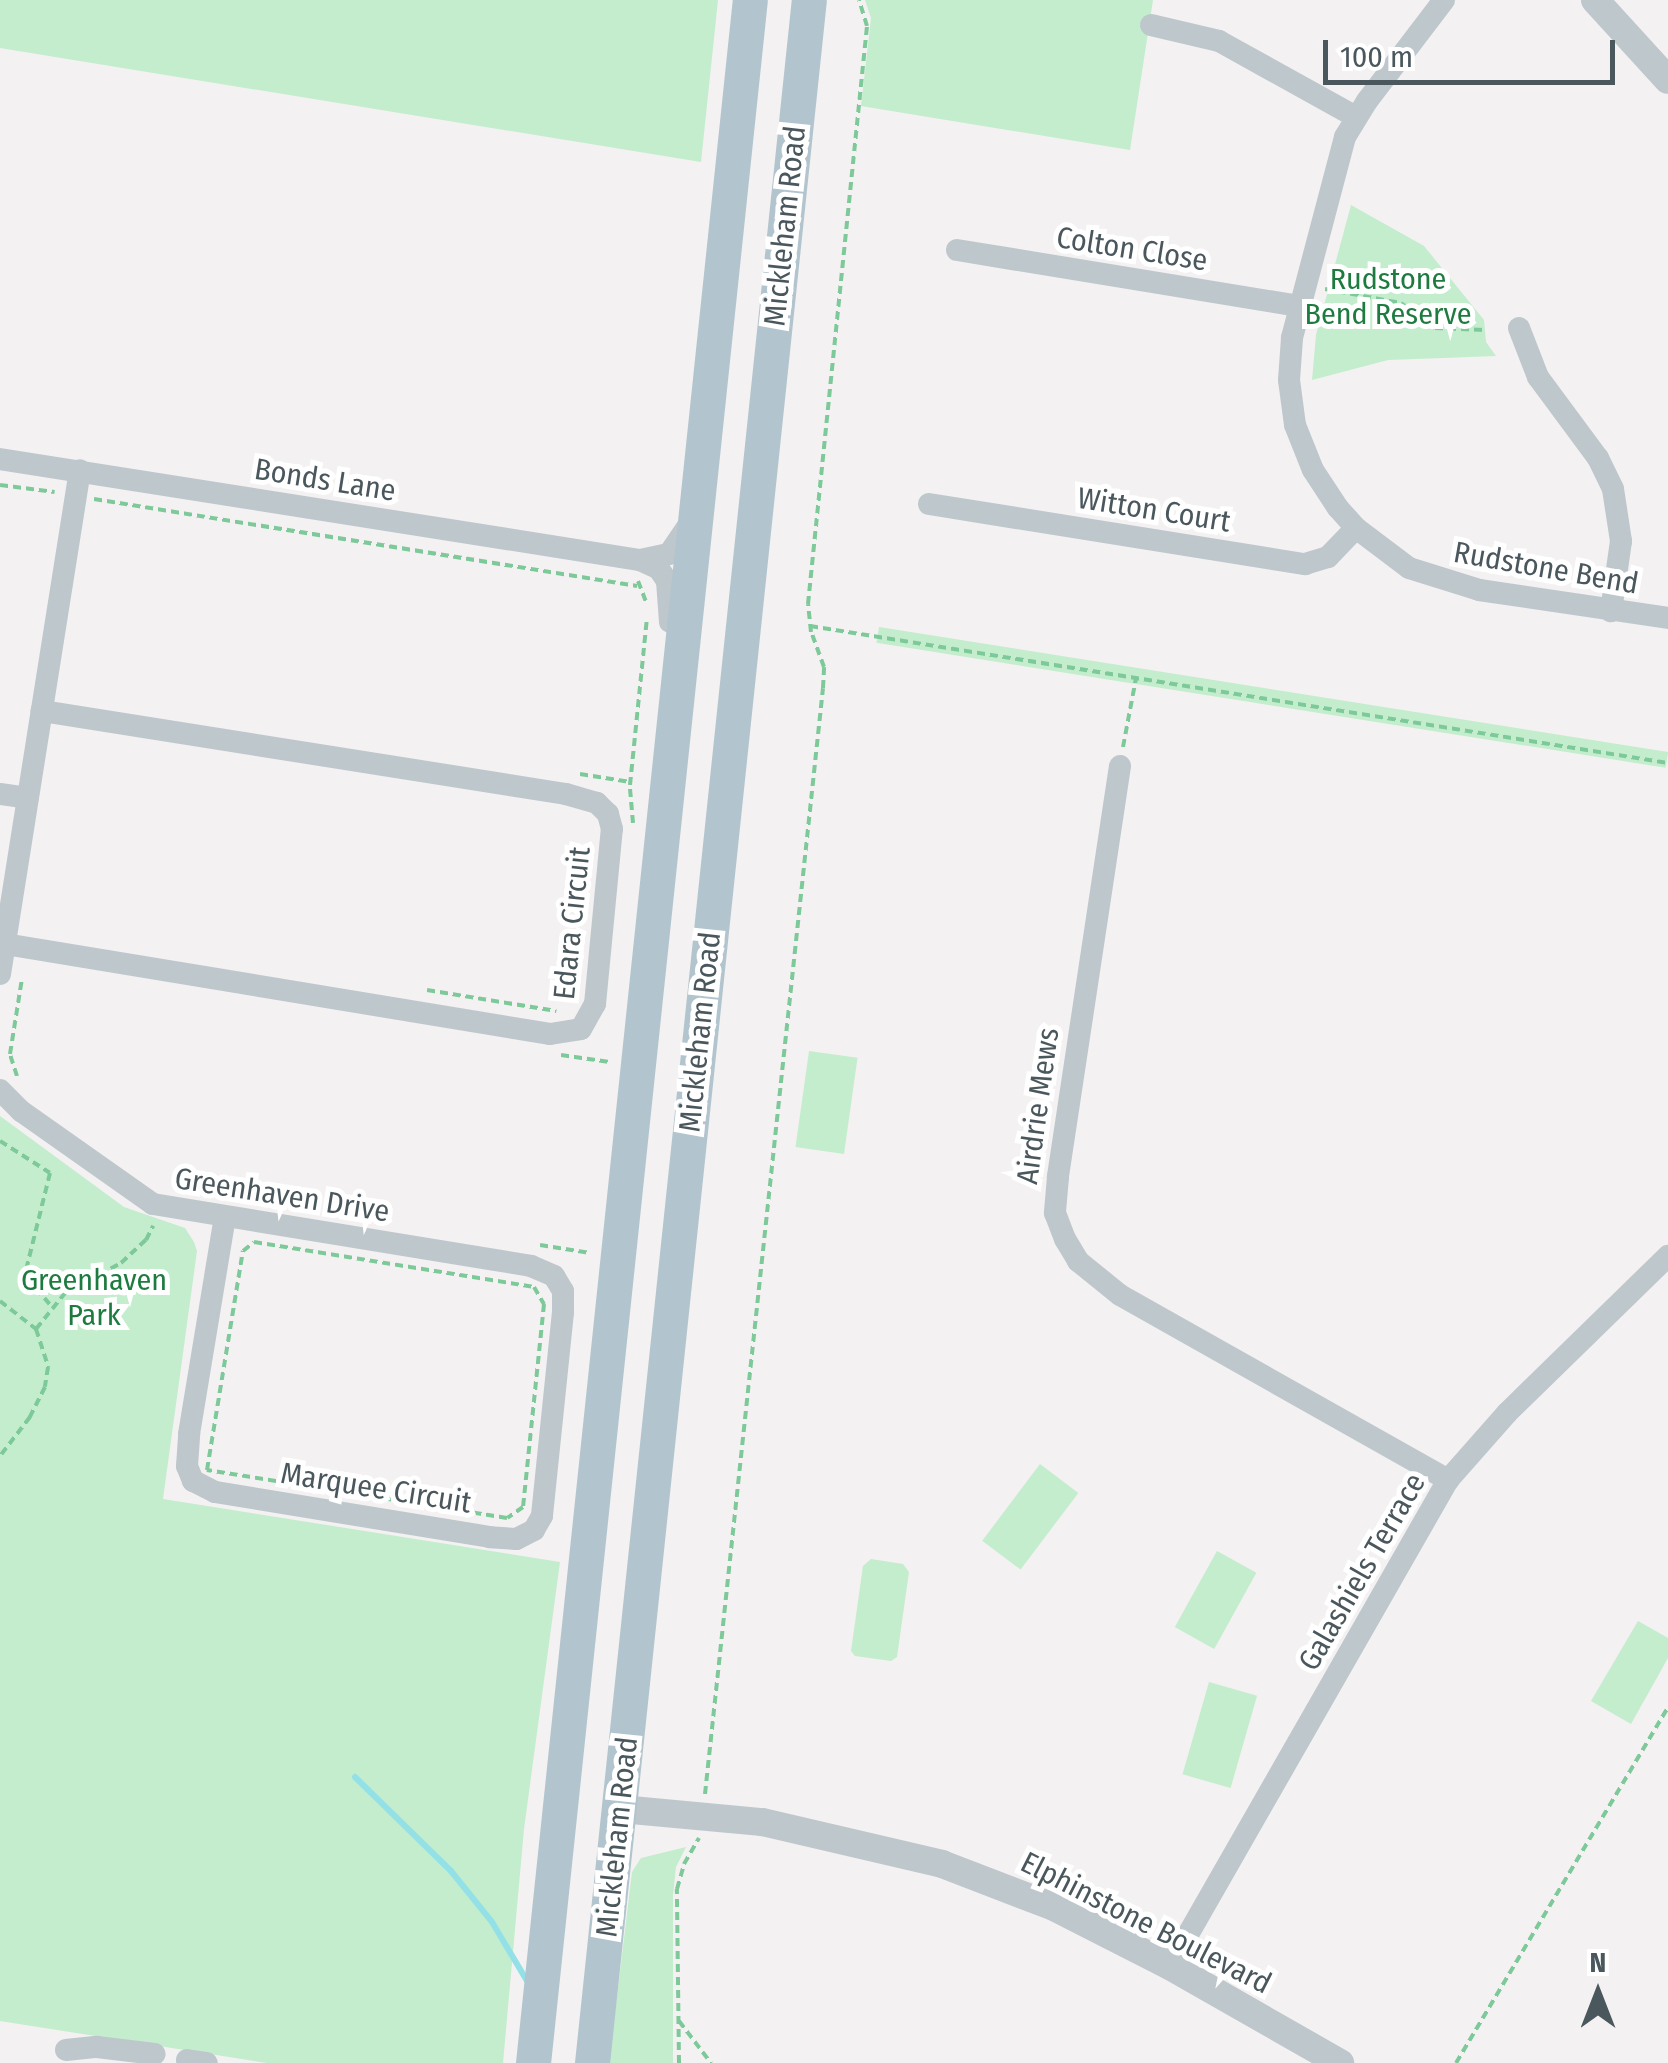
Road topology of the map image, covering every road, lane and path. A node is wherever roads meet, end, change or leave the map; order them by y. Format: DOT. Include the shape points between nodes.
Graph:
graph roads {
  1 [pos="750,0"];
  2 [pos="809,0"];
  3 [pos="859,0"];
  4 [pos="1444,0"];
  5 [pos="1595,0"];
  6 [pos="1151,25"];
  7 [pos="1662,74"];
  8 [pos="1668,95"];
  9 [pos="1356,118"];
  10 [pos="957,250"];
  11 [pos="1326,289"];
  12 [pos="1298,306"];
  13 [pos="1519,328"];
  14 [pos="1485,330"];
  15 [pos="0,458"];
  16 [pos="80,470"];
  17 [pos="0,486"];
  18 [pos="76,496"];
  19 [pos="697,501"];
  20 [pos="929,504"];
  21 [pos="1356,528"];
  22 [pos="640,560"];
  23 [pos="637,586"];
  24 [pos="1611,611"];
  25 [pos="1668,618"];
  26 [pos="810,626"];
  27 [pos="1136,678"];
  28 [pos="42,711"];
  29 [pos="1668,762"];
  30 [pos="1120,766"];
  31 [pos="0,794"];
  32 [pos="28,798"];
  33 [pos="634,832"];
  34 [pos="659,860"];
  35 [pos="16,946"];
  36 [pos="0,974"];
  37 [pos="424,990"];
  38 [pos="562,1012"];
  39 [pos="612,1044"];
  40 [pos="610,1062"];
  41 [pos="25,1087"];
  42 [pos="0,1090"];
  43 [pos="0,1140"];
  44 [pos="160,1206"];
  45 [pos="225,1217"];
  46 [pos="590,1246"];
  47 [pos="243,1251"];
  48 [pos="531,1255"];
  49 [pos="1668,1256"];
  50 [pos="0,1301"];
  51 [pos="51,1306"];
  52 [pos="36,1329"];
  53 [pos="0,1456"];
  54 [pos="1448,1480"];
  55 [pos="643,1571"];
  56 [pos="575,1666"];
  57 [pos="1668,1707"];
  58 [pos="621,1808"];
  59 [pos="703,1816"];
  60 [pos="1170,1966"];
  61 [pos="678,2021"];
  62 [pos="66,2049"];
  63 [pos="156,2054"];
  64 [pos="534,2063"];
  65 [pos="592,2063"];
  66 [pos="679,2063"];
  67 [pos="712,2063"];
  68 [pos="1340,2063"];
  69 [pos="1456,2063"];
  1 -- 19 [label="main road, Mickleham Road"];
  2 -- 55 [label="main road, Mickleham Road"];
  3 -- 26 [label="path" via="866,26"];
  4 -- 9 [label="street, Rudstone Bend"];
  5 -- 7 [label="street"];
  6 -- 9 [label="street" via="1219,40"];
  7 -- 8 [label="street"];
  9 -- 12 [label="street, Rudstone Bend" via="1338,157"];
  10 -- 12 [label="street, Colton Close"];
  11 -- 14 [label="path" via="1401,303 1442,329"];
  12 -- 21 [label="street, Rudstone Bend" via="1289,360 1295,426 1326,491"];
  13 -- 24 [label="street" via="1538,377 1598,458 1612,489 1620,541"];
  15 -- 16 [label="street, Bonds Lane"];
  16 -- 18 [label="street"];
  16 -- 22 [label="street, Bonds Lane"];
  17 -- 18 [label="path"];
  18 -- 23 [label="path"];
  18 -- 28 [label="street"];
  19 -- 22 [label="street" via="674,550"];
  19 -- 34 [label="main road, Mickleham Road"];
  20 -- 21 [label="street, Witton Court" via="1305,564 1328,557"];
  21 -- 24 [label="street, Rudstone Bend" via="1430,577"];
  22 -- 23 [label="path"];
  22 -- 34 [label="street" via="662,573 671,598 654,774"];
  23 -- 33 [label="path" via="648,607 630,785"];
  24 -- 25 [label="street, Rudstone Bend"];
  26 -- 27 [label="path"];
  26 -- 59 [label="path" via="824,667 823,688"];
  27 -- 29 [label="path"];
  27 -- 30 [label="path"];
  28 -- 32 [label="street"];
  28 -- 35 [label="street, Edara Circuit" via="578,796 606,811 612,839 594,1010 572,1034"];
  30 -- 54 [label="street, Airdrie Mews" via="1058,1178 1055,1212 1064,1239 1120,1295"];
  31 -- 32 [label="street"];
  32 -- 35 [label="street"];
  34 -- 56 [label="main road, Mickleham Road"];
  35 -- 36 [label="street"];
  35 -- 41 [label="path" via="10,1054"];
  37 -- 38 [label="path"];
  39 -- 40 [label="path"];
  42 -- 44 [label="street, Greenhaven Drive" via="132,1193"];
  43 -- 51 [label="path" via="50,1173 27,1266"];
  44 -- 45 [label="street, Greenhaven Drive"];
  44 -- 51 [label="path" via="137,1250"];
  45 -- 48 [label="street, Greenhaven Drive"];
  45 -- 48 [label="street, Marquee Circuit" via="189,1434 193,1482 215,1492 490,1537 521,1538 542,1516 564,1298 554,1276"];
  46 -- 48 [label="path" via="590,1253"];
  47 -- 47 [label="path" via="254,1242 534,1287 544,1304 523,1507 507,1518 208,1470"];
  49 -- 54 [label="street, Galashiels Terrace"];
  50 -- 52 [label="path"];
  51 -- 52 [label="path"];
  52 -- 53 [label="path" via="48,1361 45,1387"];
  54 -- 60 [label="street, Galashiels Terrace"];
  55 -- 56 [label="main road" via="630,1554 611,1559 600,1571"];
  55 -- 58 [label="main road, Mickleham Road"];
  56 -- 64 [label="main road, Mickleham Road"];
  57 -- 69 [label="path"];
  58 -- 59 [label="street, Elphinstone Boulevard"];
  58 -- 65 [label="main road, Mickleham Road"];
  59 -- 60 [label="street, Elphinstone Boulevard" via="816,1832 942,1864 1054,1907"];
  59 -- 61 [label="path" via="678,1889"];
  60 -- 68 [label="street, Elphinstone Boulevard"];
  61 -- 66 [label="path"];
  61 -- 67 [label="path"];
  62 -- 63 [label="street"];
}
